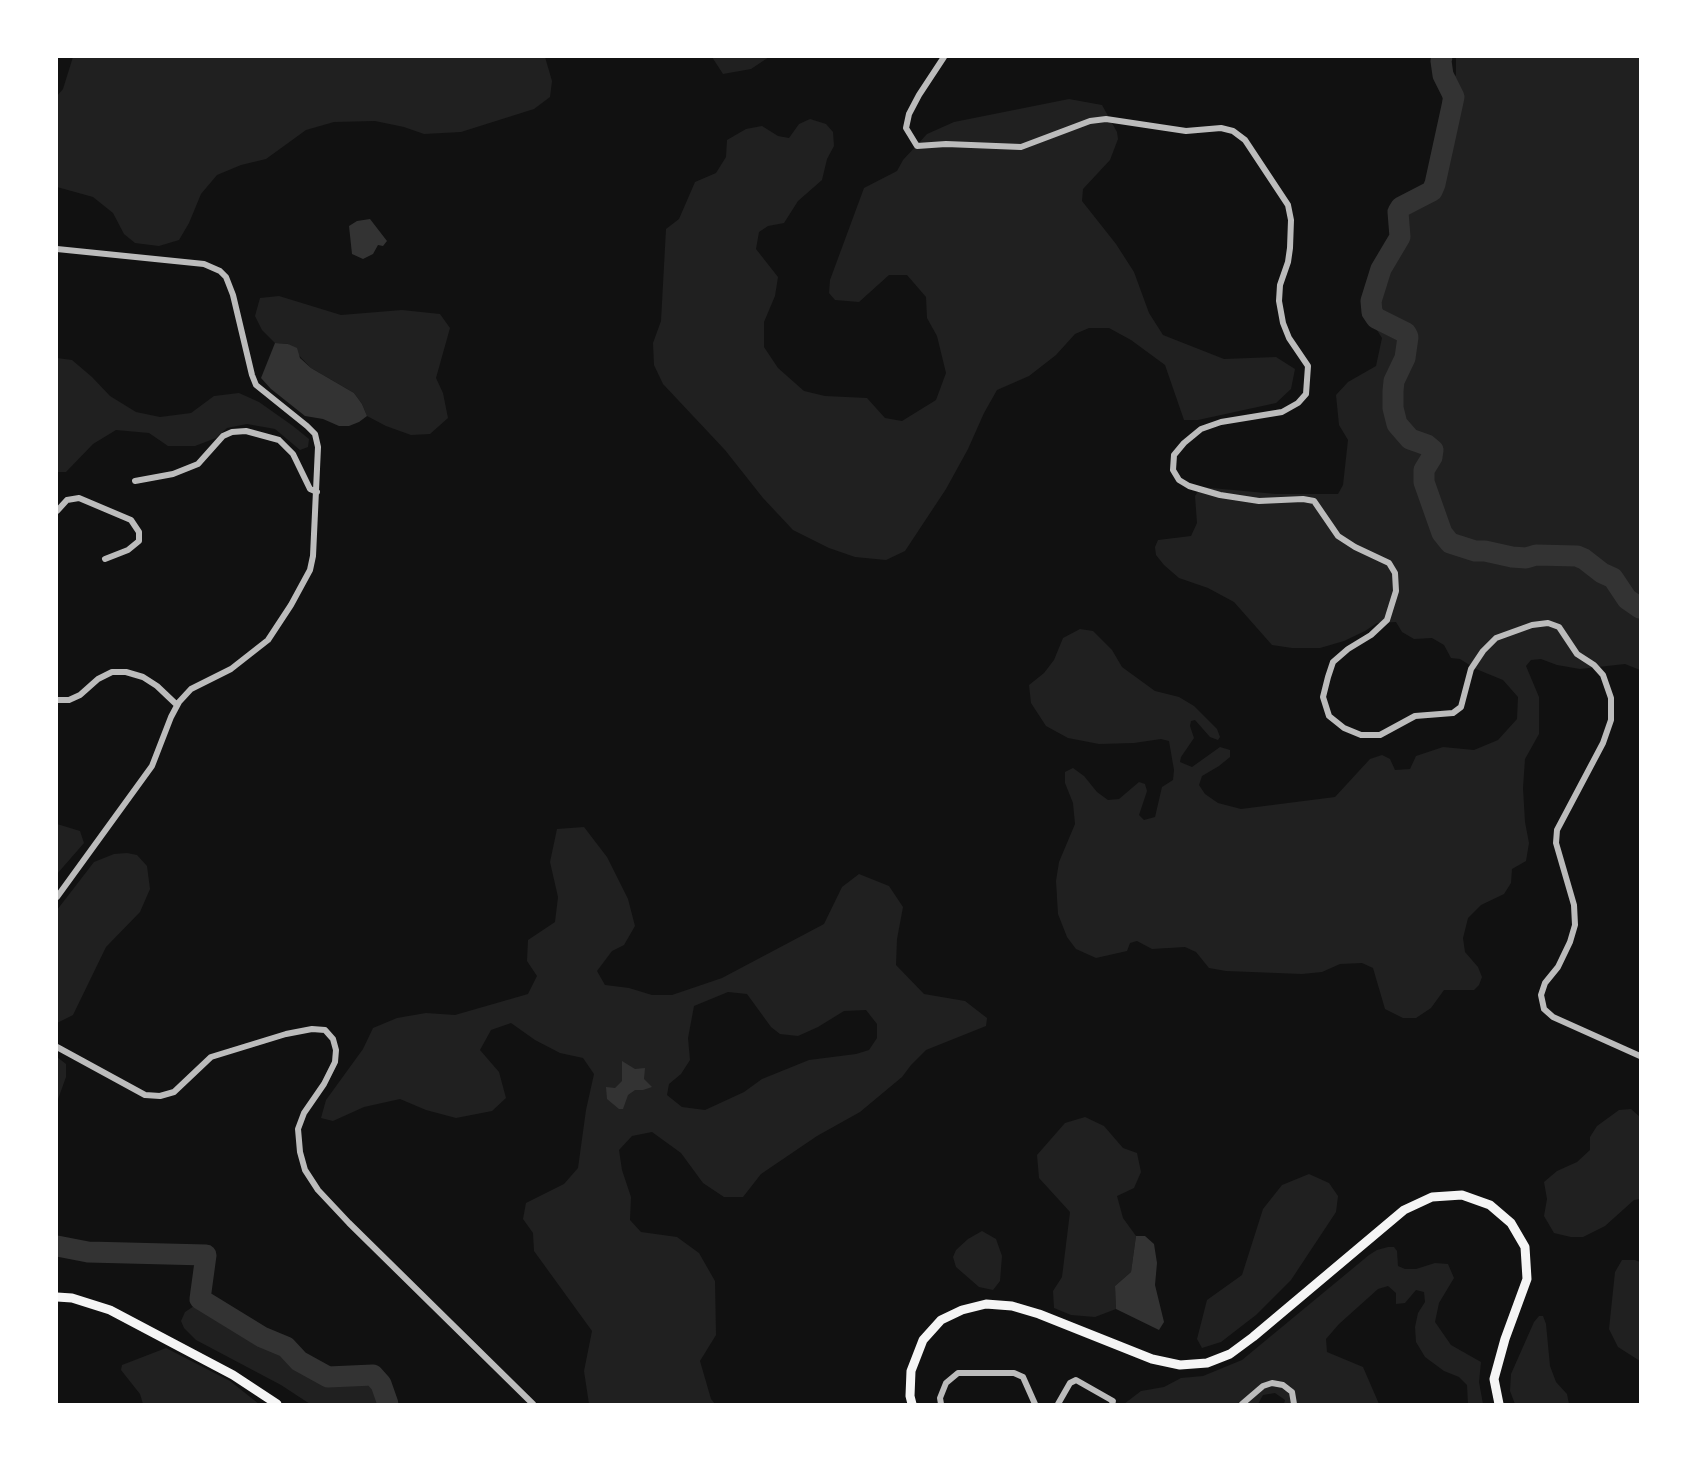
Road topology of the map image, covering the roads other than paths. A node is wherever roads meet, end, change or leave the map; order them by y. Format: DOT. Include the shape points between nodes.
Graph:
graph roads {
  1 [pos="944,57"];
  2 [pos="57,249"];
  3 [pos="135,481"];
  4 [pos="317,492"];
  5 [pos="57,511"];
  6 [pos="105,559"];
  7 [pos="57,700"];
  8 [pos="177,705"];
  9 [pos="57,897"];
  10 [pos="57,1047"];
  11 [pos="1640,1056"];
  12 [pos="57,1297"];
  13 [pos="277,1404"];
  14 [pos="533,1404"];
  15 [pos="912,1404"];
  16 [pos="941,1404"];
  17 [pos="1035,1404"];
  18 [pos="1058,1404"];
  19 [pos="1112,1404"];
  20 [pos="1242,1404"];
  21 [pos="1294,1404"];
  22 [pos="1499,1404"];
  1 -- 11 [label="street" via="909,114 906,128 917,146 1021,147 1090,121 1106,119 1186,131 1221,128 1245,140 1288,205 1290,248 1279,301 1289,338 1308,366 1306,394 1282,412 1201,429 1174,455 1173,470 1189,486 1220,495 1258,501 1314,501 1338,536 1389,564 1395,573 1396,591 1387,620 1333,662 1328,677 1323,697 1329,716 1344,729 1360,735 1380,735 1415,716 1453,713 1461,707 1471,669 1483,651 1496,638 1532,625 1548,623 1559,627 1577,654 1603,675 1611,698 1611,720 1557,830 1556,843 1574,905 1575,925 1558,967 1541,995 1544,1009 1553,1017"];
  2 -- 4 [label="street" via="204,264 220,271 233,295 256,385 315,434"];
  3 -- 4 [label="street" via="173,474 198,464 223,436 246,431 279,440 293,454 310,489"];
  4 -- 8 [label="street" via="310,570 268,640 231,669 191,689"];
  5 -- 6 [label="street" via="67,500 79,498 131,520 140,541"];
  7 -- 8 [label="street" via="80,695 112,672 126,672 157,686"];
  8 -- 9 [label="street" via="152,766"];
  10 -- 14 [label="street" via="144,1095 160,1096 174,1092 211,1058 286,1034 325,1030 333,1039 335,1062 298,1129 305,1170 349,1223"];
  12 -- 13 [label="main road" via="110,1310 233,1375"];
  15 -- 22 [label="main road" via="911,1371 923,1340 941,1320 962,1310 986,1304 1012,1306 1152,1359 1180,1365 1207,1363 1230,1354 1404,1210 1432,1197 1462,1195 1490,1205 1511,1223 1525,1247 1527,1279 1494,1379"];
  16 -- 17 [label="street" via="946,1383 958,1373 1014,1373 1023,1377"];
  18 -- 19 [label="street" via="1076,1380 1113,1401"];
  20 -- 21 [label="street" via="1272,1383 1292,1392"];
}
